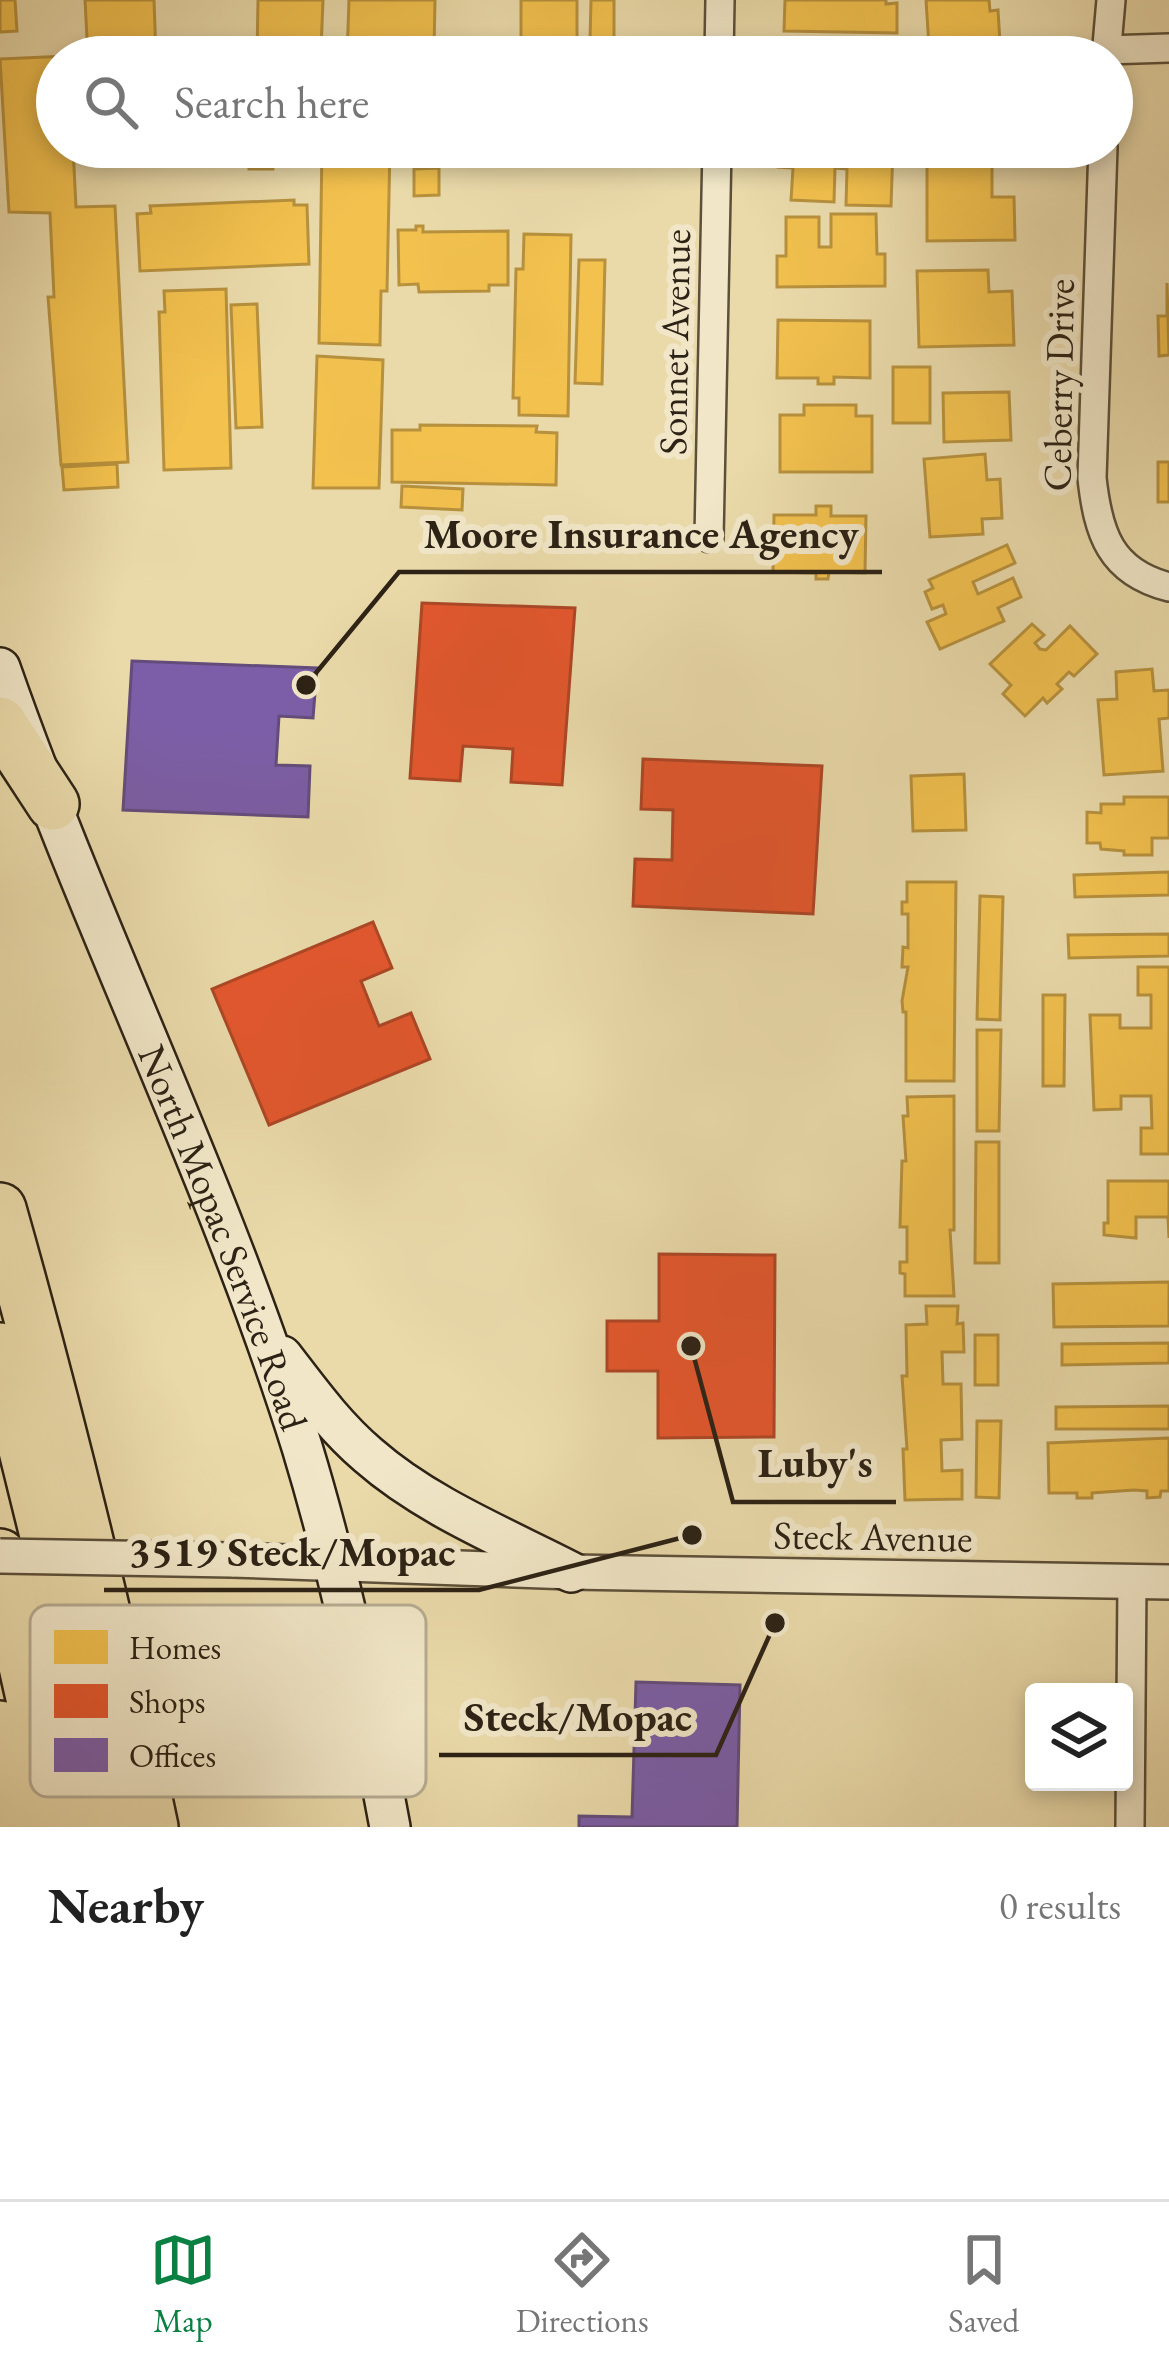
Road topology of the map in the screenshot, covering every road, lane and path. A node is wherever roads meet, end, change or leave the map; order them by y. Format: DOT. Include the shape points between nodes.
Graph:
graph roads {
  1 [pos="720,0"];
  2 [pos="1111,0"];
  3 [pos="719,36"];
  4 [pos="1108,36"];
  5 [pos="1169,48"];
  6 [pos="1133,51"];
  7 [pos="717,168"];
  8 [pos="1102,168"];
  9 [pos="710,538"];
  10 [pos="1169,587"];
  11 [pos="0,668"];
  12 [pos="0,723"];
  13 [pos="53,804"];
  14 [pos="0,1209"];
  15 [pos="259,1325"];
  16 [pos="0,1349"];
  17 [pos="0,1556"];
  18 [pos="335,1564"];
  19 [pos="571,1572"];
  20 [pos="1132,1582"];
  21 [pos="1169,1582"];
  22 [pos="63,1605"];
  23 [pos="104,1605"];
  24 [pos="344,1605"];
  25 [pos="30,1689"];
  26 [pos="0,1727"];
  27 [pos="54,1797"];
  28 [pos="106,1797"];
  29 [pos="146,1797"];
  30 [pos="384,1797"];
  31 [pos="22,1827"];
  32 [pos="61,1827"];
  33 [pos="112,1827"];
  34 [pos="152,1827"];
  35 [pos="390,1827"];
  36 [pos="1130,1827"];
  1 -- 3 [label="street"];
  2 -- 4 [label="street"];
  5 -- 6 [label="street"];
  7 -- 9 [label="street, Sonnet Avenue"];
  8 -- 10 [label="street, Ceberry Drive" via="1096,516 1107,548 1144,581"];
  11 -- 13 [label="main road, North Mopac Service Road"];
  12 -- 13 [label="highway"];
  13 -- 15 [label="main road, North Mopac Service Road"];
  14 -- 23 [label="highway"];
  15 -- 18 [label="main road, North Mopac Service Road"];
  15 -- 19 [label="main road" via="333,1423 370,1457"];
  16 -- 22 [label="highway"];
  17 -- 18 [label="street, Steck Avenue, bridge"];
  17 -- 25 [label="highway"];
  18 -- 19 [label="street, Steck Avenue"];
  18 -- 24 [label="main road, North Mopac Service Road"];
  19 -- 20 [label="street, Steck Avenue"];
  20 -- 21 [label="street, Steck Avenue"];
  20 -- 36 [label="street"];
  26 -- 31 [label="highway"];
  27 -- 32 [label="highway"];
  28 -- 33 [label="highway"];
  29 -- 34 [label="highway"];
  30 -- 35 [label="main road, North Mopac Service Road"];
}
